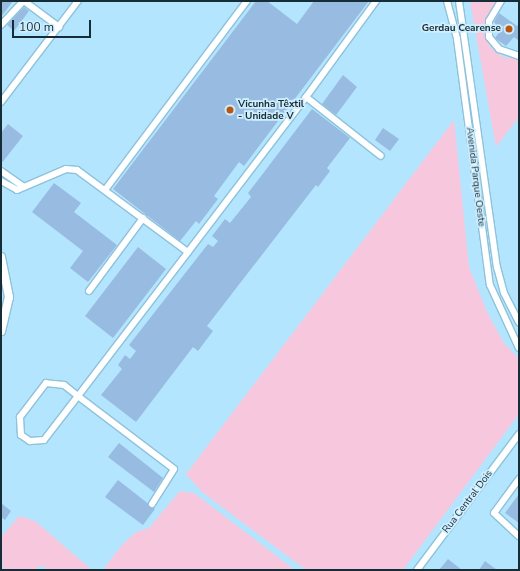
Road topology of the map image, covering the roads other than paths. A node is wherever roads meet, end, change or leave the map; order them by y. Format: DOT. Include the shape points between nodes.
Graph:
graph roads {
  1 [pos="23,1"];
  2 [pos="78,1"];
  3 [pos="247,1"];
  4 [pos="376,1"];
  5 [pos="446,1"];
  6 [pos="459,1"];
  7 [pos="501,1"];
  8 [pos="1,24"];
  9 [pos="59,27"];
  10 [pos="519,56"];
  11 [pos="306,97"];
  12 [pos="1,102"];
  13 [pos="381,156"];
  14 [pos="1,172"];
  15 [pos="1,181"];
  16 [pos="24,187"];
  17 [pos="105,190"];
  18 [pos="143,218"];
  19 [pos="188,252"];
  20 [pos="1,257"];
  21 [pos="89,291"];
  22 [pos="519,322"];
  23 [pos="1,331"];
  24 [pos="519,348"];
  25 [pos="78,396"];
  26 [pos="519,434"];
  27 [pos="519,479"];
  28 [pos="152,504"];
  29 [pos="519,536"];
  30 [pos="417,570"];
  1 -- 8 [label="street"];
  1 -- 9 [label="street"];
  2 -- 9 [label="street"];
  3 -- 17 [label="street"];
  4 -- 11 [label="street"];
  5 -- 24 [label="street, Avenida Parque Oeste" via="457,39 490,285"];
  6 -- 22 [label="street, Avenida Parque Oeste" via="497,267 504,293"];
  7 -- 10 [label="street" via="489,21 489,37 499,49"];
  9 -- 12 [label="street"];
  11 -- 13 [label="street"];
  11 -- 19 [label="street"];
  14 -- 16 [label="street"];
  15 -- 16 [label="street" via="14,190"];
  16 -- 17 [label="street" via="73,170"];
  17 -- 18 [label="street"];
  18 -- 19 [label="street"];
  18 -- 21 [label="street"];
  19 -- 25 [label="street"];
  20 -- 23 [label="main road" via="9,297"];
  25 -- 25 [label="street" via="44,440 30,441 20,435 20,417 46,383 59,382"];
  25 -- 28 [label="street" via="174,469"];
  26 -- 30 [label="street, Rua Central Dois"];
  27 -- 29 [label="street" via="494,513"];
}
